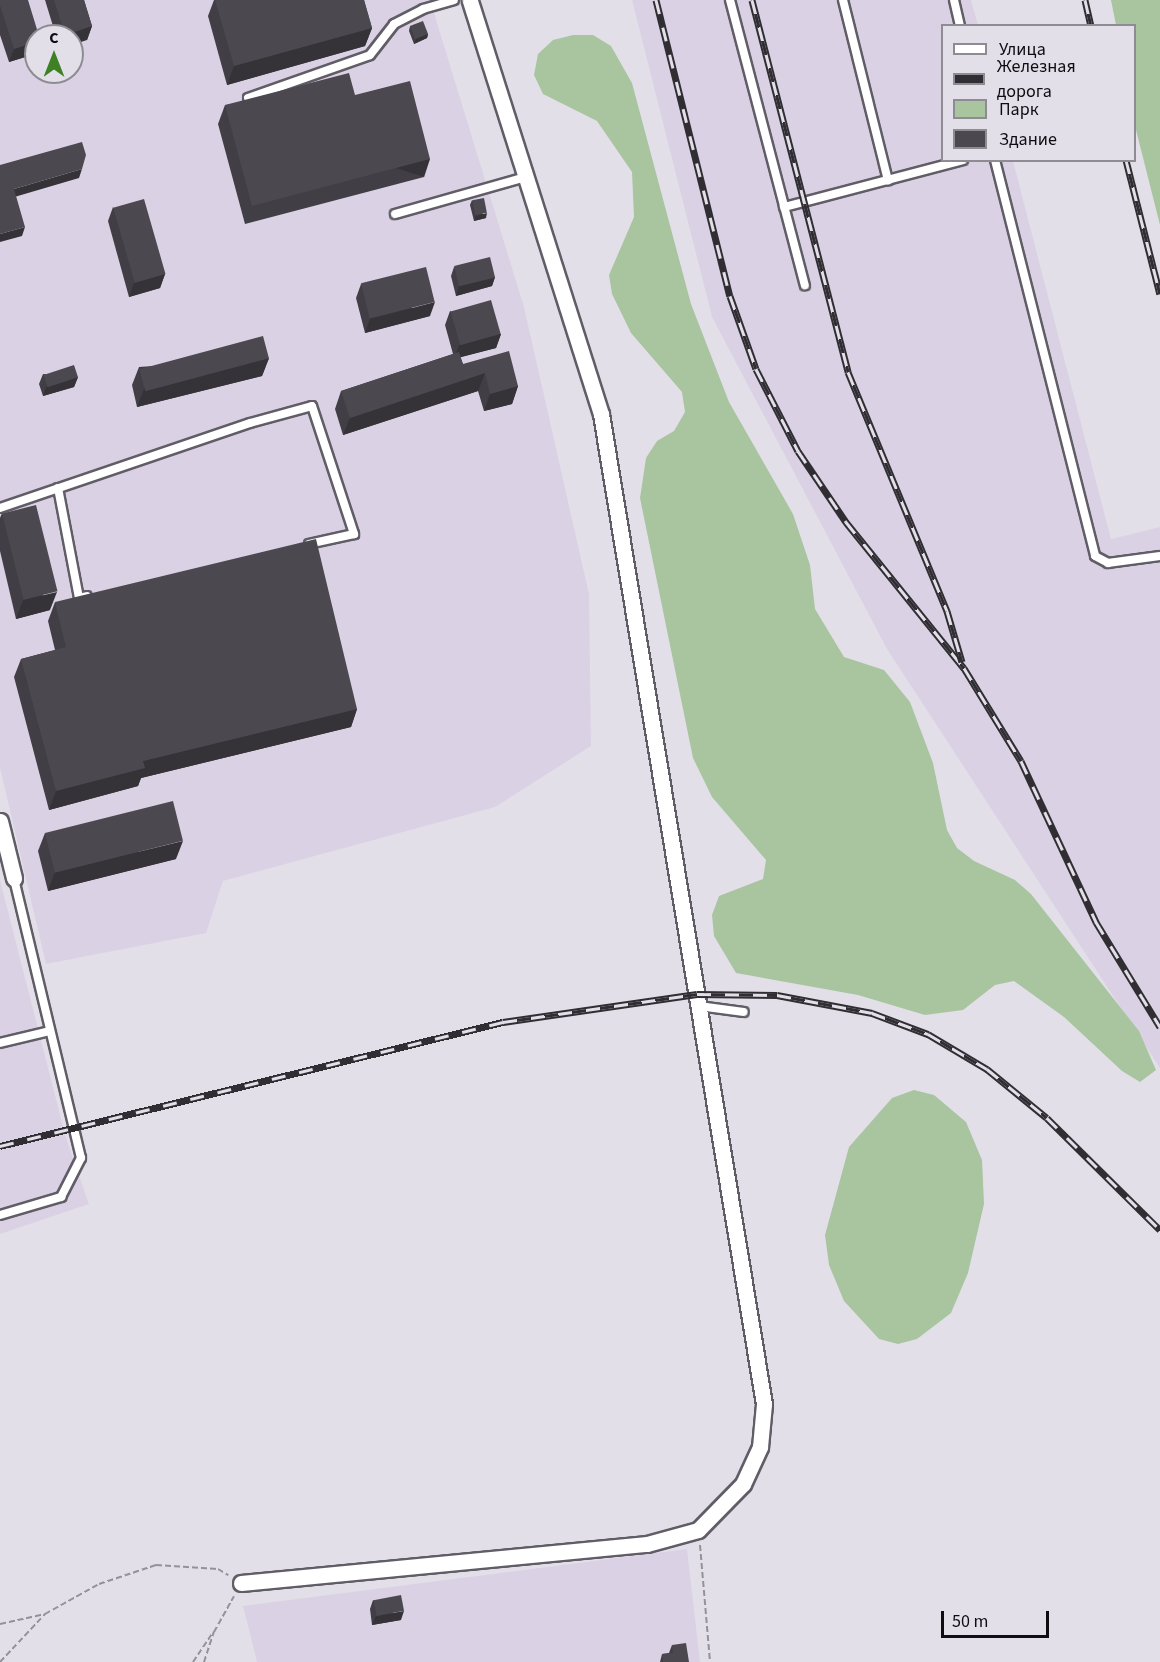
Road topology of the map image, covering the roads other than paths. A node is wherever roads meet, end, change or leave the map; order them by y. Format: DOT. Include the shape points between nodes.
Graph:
graph roads {
  1 [pos="454,0"];
  2 [pos="470,0"];
  3 [pos="730,0"];
  4 [pos="843,0"];
  5 [pos="954,0"];
  6 [pos="960,24"];
  7 [pos="248,98"];
  8 [pos="956,162"];
  9 [pos="995,162"];
  10 [pos="526,177"];
  11 [pos="888,180"];
  12 [pos="784,207"];
  13 [pos="395,214"];
  14 [pos="805,285"];
  15 [pos="58,489"];
  16 [pos="0,508"];
  17 [pos="297,547"];
  18 [pos="1160,555"];
  19 [pos="102,593"];
  20 [pos="0,821"];
  21 [pos="14,878"];
  22 [pos="699,1006"];
  23 [pos="744,1012"];
  24 [pos="50,1031"];
  25 [pos="0,1043"];
  26 [pos="0,1215"];
  27 [pos="241,1583"];
  1 -- 7 [label="lane" via="423,9 394,24 370,55"];
  2 -- 10 [label="street"];
  3 -- 12 [label="lane"];
  4 -- 11 [label="lane"];
  5 -- 6 [label="lane"];
  8 -- 11 [label="lane"];
  9 -- 18 [label="lane" via="1095,556 1108,563"];
  10 -- 13 [label="lane"];
  10 -- 22 [label="street" via="601,414"];
  11 -- 12 [label="lane"];
  12 -- 14 [label="lane"];
  15 -- 16 [label="lane"];
  15 -- 17 [label="lane" via="249,423 312,406 354,534"];
  15 -- 19 [label="lane" via="79,598"];
  20 -- 21 [label="street"];
  21 -- 24 [label="lane"];
  22 -- 23 [label="lane"];
  22 -- 27 [label="street" via="764,1404 760,1447 743,1484 698,1530 647,1544"];
  24 -- 25 [label="lane"];
  24 -- 26 [label="lane" via="81,1158 61,1197"];
}
